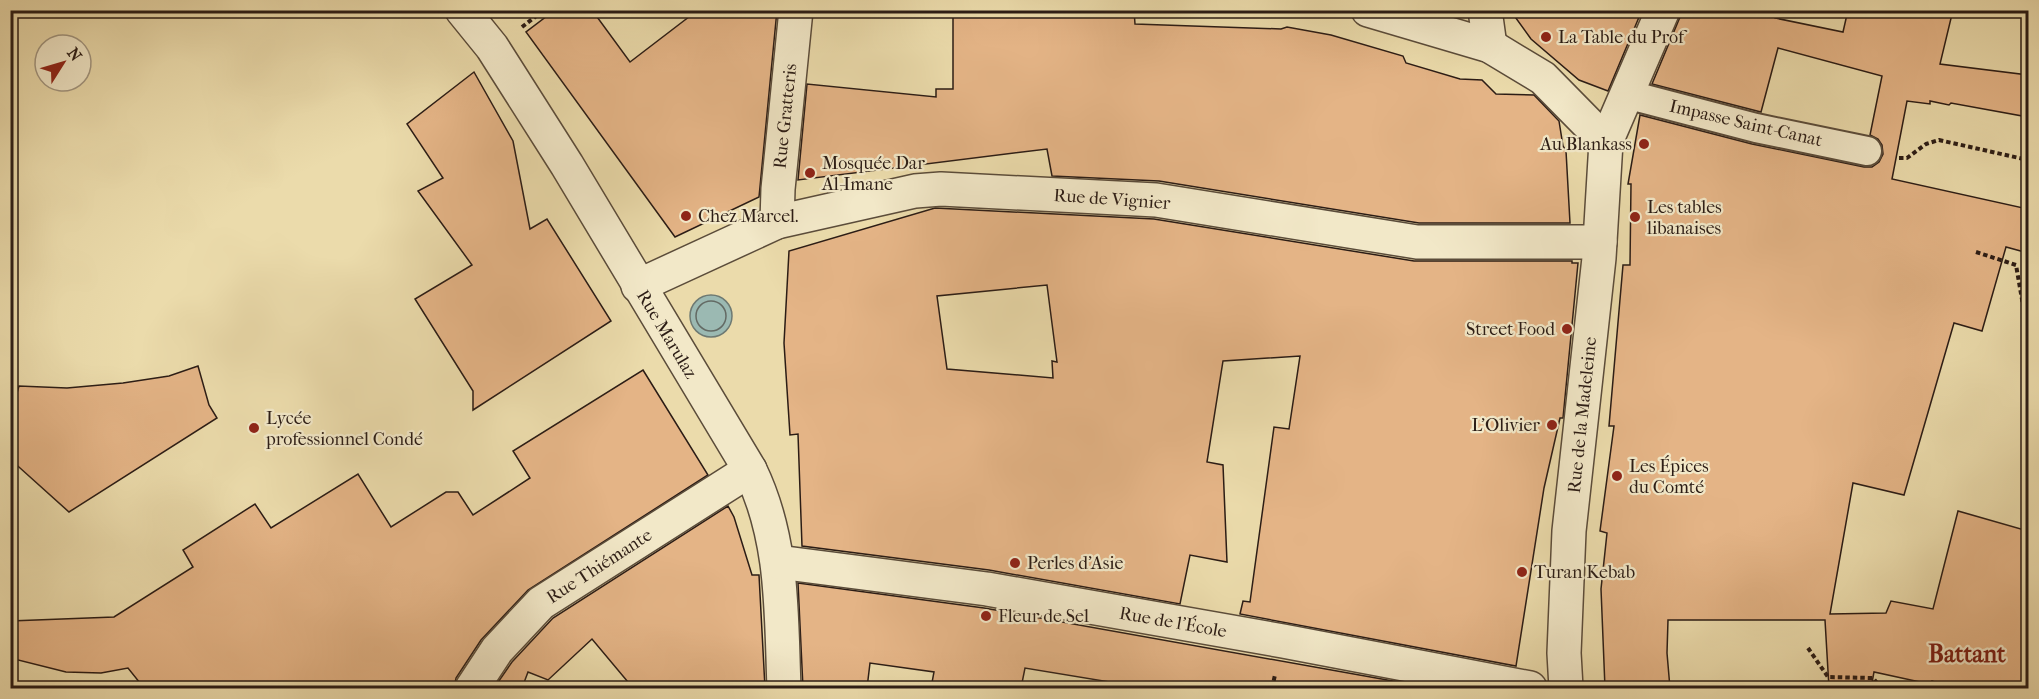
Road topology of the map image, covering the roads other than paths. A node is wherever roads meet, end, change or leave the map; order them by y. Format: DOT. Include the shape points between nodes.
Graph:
graph roads {
  1 [pos="462,10"];
  2 [pos="796,10"];
  3 [pos="1368,10"];
  4 [pos="1485,10"];
  5 [pos="1663,10"];
  6 [pos="1490,46"];
  7 [pos="1626,91"];
  8 [pos="1606,142"];
  9 [pos="1867,151"];
  10 [pos="777,222"];
  11 [pos="1600,242"];
  12 [pos="638,286"];
  13 [pos="750,470"];
  14 [pos="778,562"];
  15 [pos="472,688"];
  16 [pos="784,688"];
  17 [pos="1530,688"];
  18 [pos="1566,688"];
  1 -- 12 [label="street, Rue Marulaz" via="492,47"];
  2 -- 10 [label="street, Rue Gratteris"];
  3 -- 6 [label="street"];
  4 -- 6 [label="street"];
  5 -- 7 [label="street, Rue de la Madeleine"];
  6 -- 8 [label="street" via="1543,78"];
  7 -- 8 [label="street, Rue de la Madeleine"];
  7 -- 9 [label="street, Impasse Saint-Canat" via="1756,128"];
  8 -- 11 [label="street, Rue de la Madeleine"];
  10 -- 11 [label="street, Rue de Vignier" via="915,191 941,189 1156,200 1417,242"];
  10 -- 12 [label="street, Rue de Vignier"];
  11 -- 18 [label="street, Rue de la Madeleine" via="1569,531"];
  12 -- 13 [label="street, Rue Marulaz"];
  13 -- 14 [label="street, Rue Marulaz" via="763,497"];
  13 -- 15 [label="street, Rue Thiémante" via="542,603 497,650"];
  14 -- 16 [label="street, Rue Marulaz"];
  14 -- 17 [label="street, Rue de l'École" via="987,589"];
}
